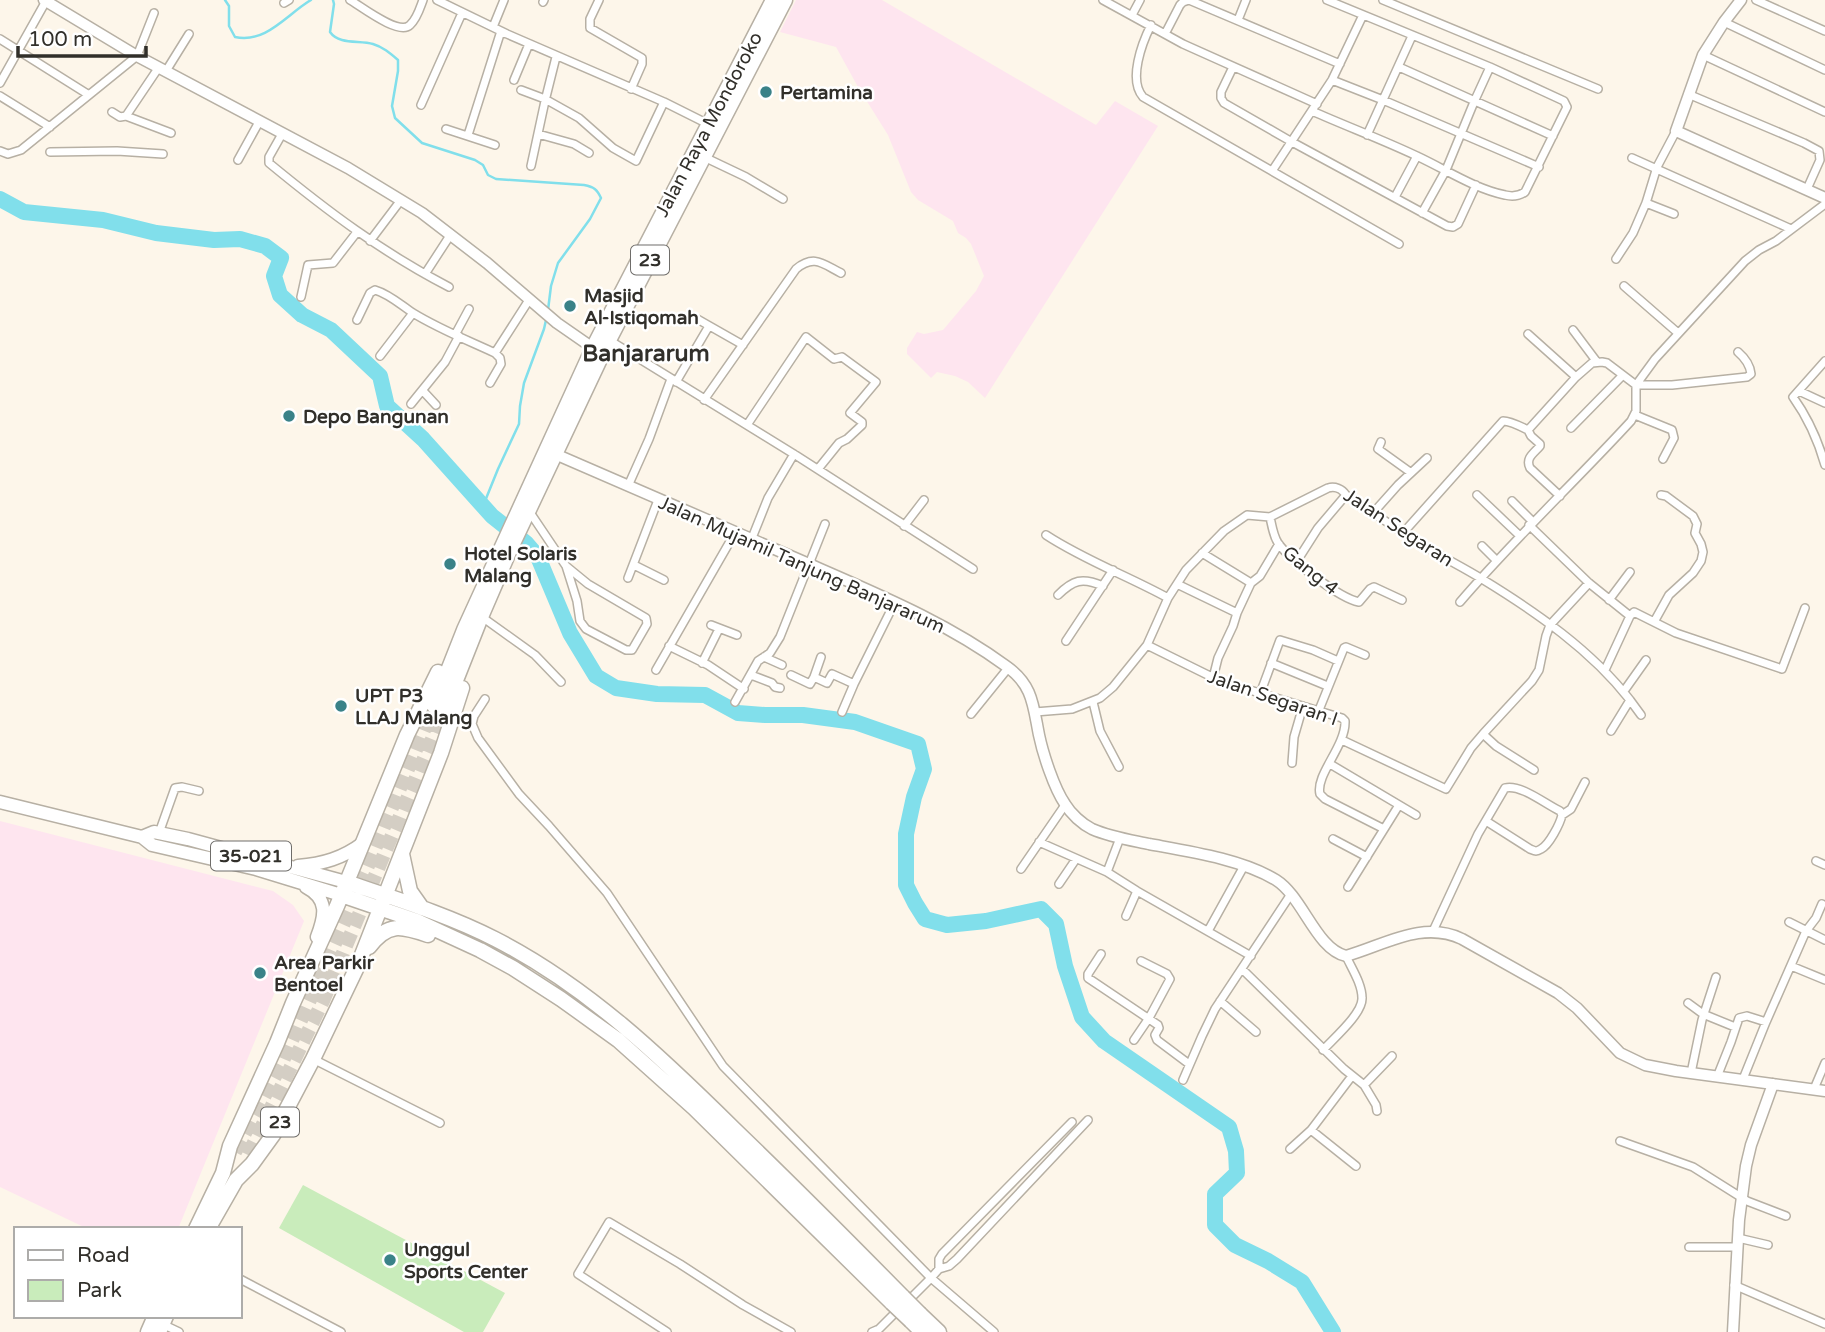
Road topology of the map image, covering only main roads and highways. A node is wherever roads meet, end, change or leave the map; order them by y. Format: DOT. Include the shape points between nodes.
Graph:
graph roads {
  1 [pos="773,0"];
  2 [pos="785,0"];
  3 [pos="751,55"];
  4 [pos="725,103"];
  5 [pos="522,516"];
  6 [pos="505,550"];
  7 [pos="460,655"];
  8 [pos="439,707"];
  9 [pos="0,802"];
  10 [pos="142,837"];
  11 [pos="363,843"];
  12 [pos="402,853"];
  13 [pos="290,872"];
  14 [pos="344,889"];
  15 [pos="383,902"];
  16 [pos="422,908"];
  17 [pos="358,965"];
  18 [pos="293,1003"];
  19 [pos="648,1065"];
  20 [pos="241,1154"];
  21 [pos="230,1176"];
  22 [pos="197,1227"];
  23 [pos="209,1227"];
  24 [pos="898,1300"];
  25 [pos="916,1317"];
  26 [pos="922,1332"];
  27 [pos="939,1332"];
  1 -- 3 [label="highway, Jalan Raya Mondoroko / 23"];
  2 -- 3 [label="highway, Jalan Raya Mondoroko / 23"];
  3 -- 4 [label="highway, Jalan Raya Mondoroko / 23"];
  4 -- 5 [label="highway, Jalan Raya Mondoroko / 23" via="704,157"];
  4 -- 5 [label="highway, Jalan Raya Mondoroko / 23" via="708,124 593,348"];
  5 -- 6 [label="highway, Jalan Raya Mondoroko / 23"];
  6 -- 7 [label="highway, Jalan Raya Mondoroko / 23"];
  6 -- 7 [label="highway, Jalan Raya Mondoroko / 23" via="481,617"];
  7 -- 8 [label="highway, Jalan Raya Mondoroko / 23"];
  7 -- 11 [label="highway" via="441,669 430,686"];
  7 -- 12 [label="highway, Jalan Raya Mondoroko" via="463,683"];
  9 -- 10 [label="main road, 35-021"];
  10 -- 13 [label="main road, 35-021" via="152,845"];
  10 -- 13 [label="main road, 35-021" via="154,832 188,839"];
  11 -- 13 [label="main road, 35-021" via="331,861"];
  11 -- 14 [label="highway"];
  12 -- 15 [label="highway, Jalan Raya Mondoroko"];
  12 -- 16 [label="highway" via="408,886"];
  13 -- 14 [label="main road, 35-021"];
  13 -- 18 [label="main road, 35-021" via="317,893 323,914"];
  14 -- 15 [label="highway"];
  14 -- 18 [label="highway"];
  15 -- 16 [label="highway"];
  15 -- 17 [label="highway, Jalan Raya Mondoroko"];
  15 -- 19 [label="highway" via="513,968"];
  16 -- 24 [label="highway" via="535,961 627,1029 842,1234"];
  17 -- 19 [label="highway" via="378,936 389,929 431,936 507,971 612,1046"];
  17 -- 21 [label="highway, 23" via="273,1135 251,1164"];
  18 -- 21 [label="highway" via="230,1146"];
  19 -- 24 [label="highway"];
  20 -- 21 [label="highway, 23"];
  21 -- 22 [label="highway, 23"];
  21 -- 23 [label="highway, 23"];
  24 -- 25 [label="highway, bridge"];
  25 -- 26 [label="highway"];
  25 -- 27 [label="highway"];
}
